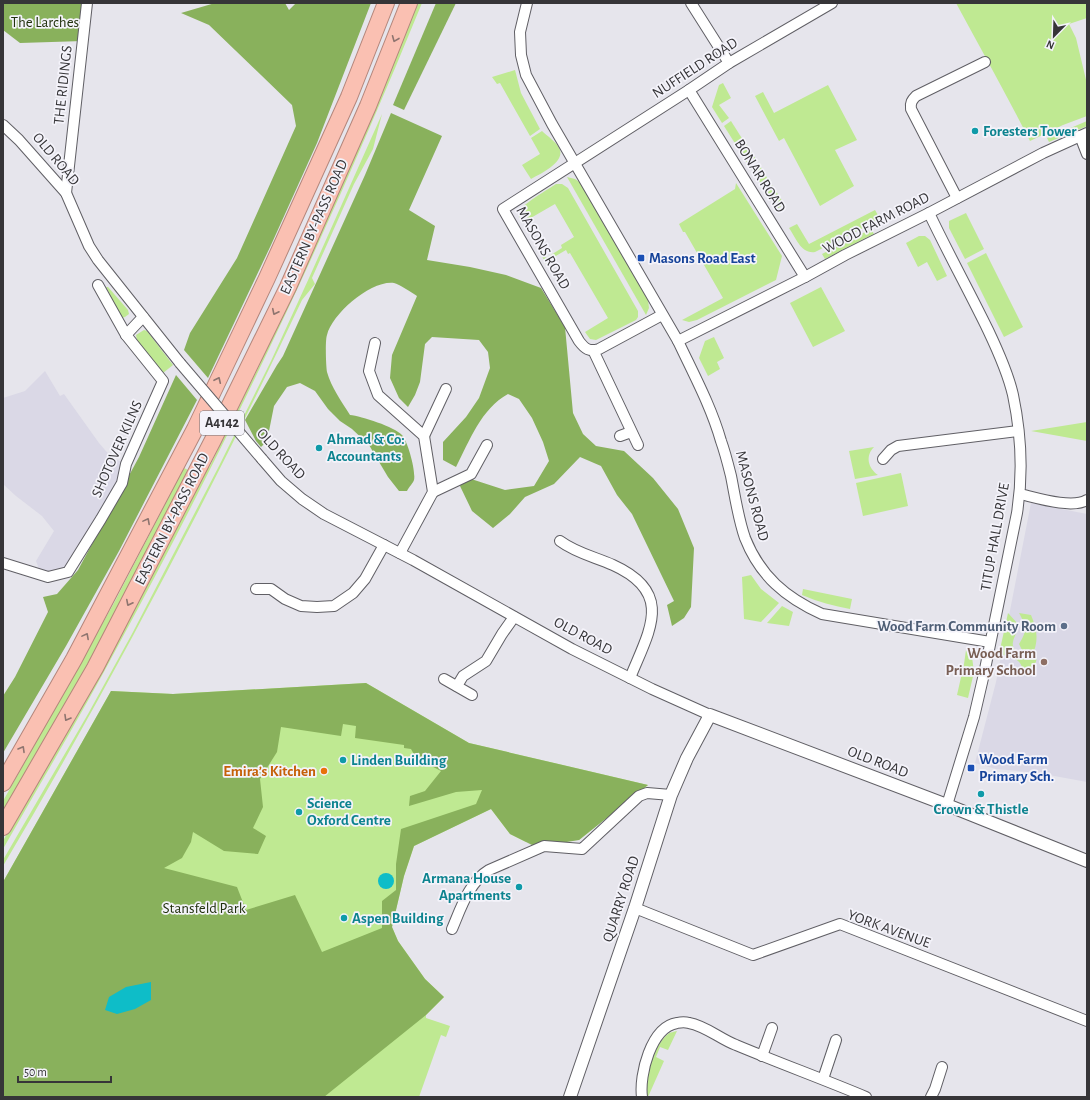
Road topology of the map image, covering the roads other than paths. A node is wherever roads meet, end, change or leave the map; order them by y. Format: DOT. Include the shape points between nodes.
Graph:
graph roads {
  1 [pos="87,3"];
  2 [pos="386,3"];
  3 [pos="409,3"];
  4 [pos="527,3"];
  5 [pos="691,3"];
  6 [pos="832,3"];
  7 [pos="985,62"];
  8 [pos="729,63"];
  9 [pos="689,90"];
  10 [pos="3,125"];
  11 [pos="1083,134"];
  12 [pos="1087,154"];
  13 [pos="575,162"];
  14 [pos="66,193"];
  15 [pos="957,198"];
  16 [pos="929,213"];
  17 [pos="805,277"];
  18 [pos="98,285"];
  19 [pos="662,315"];
  20 [pos="143,317"];
  21 [pos="126,335"];
  22 [pos="678,341"];
  23 [pos="375,343"];
  24 [pos="593,350"];
  25 [pos="446,389"];
  26 [pos="1018,431"];
  27 [pos="631,432"];
  28 [pos="424,436"];
  29 [pos="620,436"];
  30 [pos="487,445"];
  31 [pos="638,445"];
  32 [pos="883,459"];
  33 [pos="433,492"];
  34 [pos="1020,494"];
  35 [pos="1087,500"];
  36 [pos="560,541"];
  37 [pos="384,545"];
  38 [pos="400,553"];
  39 [pos="3,563"];
  40 [pos="256,590"];
  41 [pos="514,617"];
  42 [pos="990,642"];
  43 [pos="630,678"];
  44 [pos="444,679"];
  45 [pos="457,686"];
  46 [pos="472,695"];
  47 [pos="710,715"];
  48 [pos="3,783"];
  49 [pos="671,795"];
  50 [pos="947,805"];
  51 [pos="3,827"];
  52 [pos="1087,861"];
  53 [pos="635,908"];
  54 [pos="452,928"];
  55 [pos="1087,1021"];
  56 [pos="772,1028"];
  57 [pos="836,1040"];
  58 [pos="762,1056"];
  59 [pos="942,1067"];
  60 [pos="823,1078"];
  61 [pos="570,1097"];
  62 [pos="642,1097"];
  63 [pos="866,1097"];
  64 [pos="931,1097"];
  1 -- 14 [label="street, THE RIDINGS"];
  48 -- 2 [label="highway, EASTERN BY-PASS ROAD / A4142, one-way" via="74,659 195,429 342,111"];
  3 -- 51 [label="highway, EASTERN BY-PASS ROAD / A4142, one-way" via="368,106 288,287 213,440 96,668"];
  4 -- 13 [label="street" via="520,32 523,65 530,85"];
  5 -- 8 [label="street"];
  6 -- 8 [label="street, NUFFIELD ROAD"];
  7 -- 15 [label="street" via="916,96 910,104"];
  8 -- 9 [label="street, NUFFIELD ROAD"];
  9 -- 13 [label="street, NUFFIELD ROAD"];
  9 -- 17 [label="street, BONAR ROAD"];
  10 -- 14 [label="street, OLD ROAD"];
  11 -- 12 [label="street"];
  11 -- 15 [label="street, WOOD FARM ROAD"];
  13 -- 19 [label="street, MASONS ROAD"];
  13 -- 24 [label="street, MASONS ROAD" via="503,208 578,341 586,349"];
  14 -- 20 [label="street, OLD ROAD" via="88,246"];
  15 -- 16 [label="street, WOOD FARM ROAD"];
  16 -- 17 [label="street, WOOD FARM ROAD"];
  16 -- 26 [label="street, TITUP HALL DRIVE" via="1000,356 1013,395"];
  17 -- 22 [label="street, WOOD FARM ROAD"];
  18 -- 21 [label="street"];
  19 -- 22 [label="street, MASONS ROAD"];
  19 -- 24 [label="street"];
  20 -- 21 [label="street"];
  20 -- 37 [label="street, OLD ROAD, bridge" via="281,481 324,514"];
  21 -- 39 [label="street, SHOTOVER KILNS" via="163,381 126,464 122,482 68,572 48,577"];
  22 -- 42 [label="street, MASONS ROAD" via="700,386 721,439 745,538 753,556 788,596 822,614"];
  23 -- 28 [label="street" via="369,371 378,395"];
  24 -- 27 [label="street"];
  25 -- 28 [label="street"];
  26 -- 32 [label="street" via="898,446"];
  26 -- 34 [label="street, TITUP HALL DRIVE"];
  27 -- 29 [label="street"];
  27 -- 31 [label="street"];
  28 -- 33 [label="street"];
  30 -- 33 [label="street" via="471,474"];
  33 -- 38 [label="street"];
  34 -- 35 [label="street" via="1071,504"];
  34 -- 42 [label="street, TITUP HALL DRIVE"];
  36 -- 43 [label="street" via="574,550 625,571 636,579 648,594 653,612 651,628"];
  37 -- 38 [label="street, OLD ROAD"];
  37 -- 40 [label="street" via="365,579 353,593 334,606 301,606 271,589"];
  38 -- 41 [label="street, OLD ROAD"];
  41 -- 43 [label="street, OLD ROAD"];
  41 -- 45 [label="street" via="486,661 463,676"];
  42 -- 50 [label="street, TITUP HALL DRIVE" via="974,716"];
  43 -- 47 [label="street, OLD ROAD"];
  44 -- 45 [label="street"];
  45 -- 46 [label="street"];
  47 -- 49 [label="street, QUARRY ROAD"];
  47 -- 50 [label="street, OLD ROAD"];
  49 -- 53 [label="street, QUARRY ROAD"];
  49 -- 54 [label="street" via="647,793 640,796 582,849 544,846 489,870 467,895"];
  50 -- 52 [label="street, OLD ROAD"];
  53 -- 55 [label="street, YORK AVENUE" via="753,955 840,924"];
  53 -- 61 [label="street, QUARRY ROAD"];
  56 -- 58 [label="street"];
  57 -- 60 [label="street"];
  58 -- 60 [label="street"];
  58 -- 62 [label="street" via="689,1022 676,1023 663,1030 654,1040 647,1060 641,1089"];
  59 -- 64 [label="street"];
  60 -- 63 [label="street"];
}
